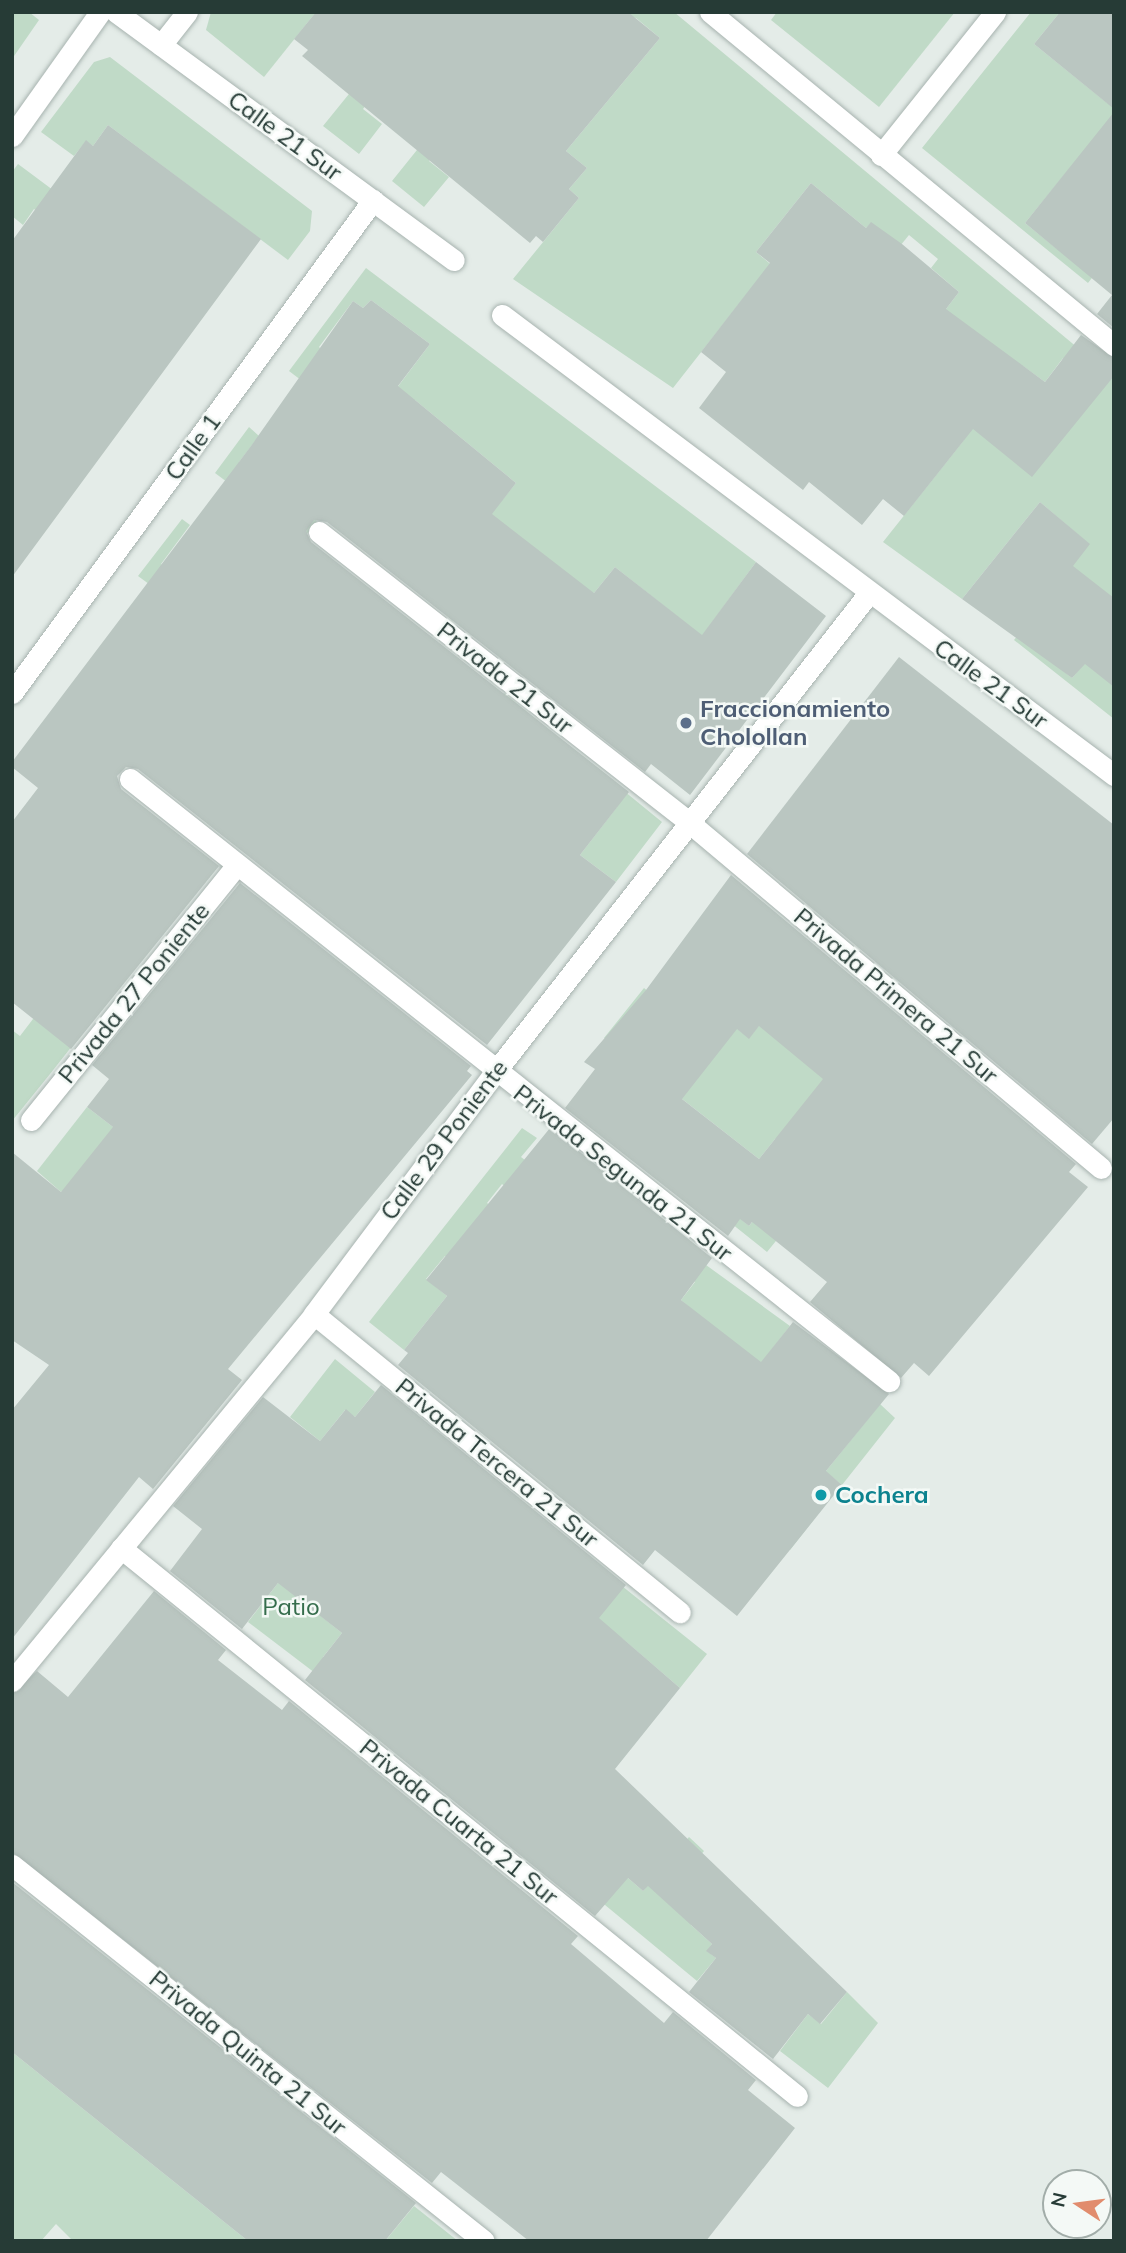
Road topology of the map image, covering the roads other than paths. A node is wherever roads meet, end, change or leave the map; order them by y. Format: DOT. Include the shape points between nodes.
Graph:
graph roads {
  1 [pos="100,12"];
  2 [pos="116,12"];
  3 [pos="187,12"];
  4 [pos="710,12"];
  5 [pos="995,12"];
  6 [pos="143,20"];
  7 [pos="161,45"];
  8 [pos="12,136"];
  9 [pos="881,155"];
  10 [pos="373,200"];
  11 [pos="454,260"];
  12 [pos="502,315"];
  13 [pos="1114,345"];
  14 [pos="319,532"];
  15 [pos="868,594"];
  16 [pos="12,693"];
  17 [pos="1114,775"];
  18 [pos="130,779"];
  19 [pos="691,824"];
  20 [pos="236,865"];
  21 [pos="495,1072"];
  22 [pos="31,1120"];
  23 [pos="1101,1168"];
  24 [pos="314,1314"];
  25 [pos="889,1381"];
  26 [pos="121,1548"];
  27 [pos="680,1612"];
  28 [pos="12,1681"];
  29 [pos="12,1865"];
  30 [pos="797,2096"];
  31 [pos="484,2241"];
  1 -- 8 [label="street"];
  2 -- 6 [label="street, Calle 21 Sur"];
  3 -- 7 [label="street"];
  4 -- 9 [label="street"];
  5 -- 9 [label="street"];
  6 -- 7 [label="street, Calle 21 Sur"];
  7 -- 10 [label="street, Calle 21 Sur"];
  9 -- 13 [label="street"];
  10 -- 11 [label="street, Calle 21 Sur"];
  10 -- 16 [label="street, Calle 1"];
  12 -- 15 [label="street, Calle 21 Sur"];
  14 -- 19 [label="street, Privada 21 Sur"];
  15 -- 17 [label="street, Calle 21 Sur"];
  15 -- 19 [label="street, Calle 29 Poniente"];
  18 -- 20 [label="street, Privada Segunda 21 Sur"];
  19 -- 21 [label="street, Calle 29 Poniente"];
  19 -- 23 [label="street, Privada Primera 21 Sur"];
  20 -- 21 [label="street, Privada Segunda 21 Sur"];
  20 -- 22 [label="street, Privada 27 Poniente"];
  21 -- 24 [label="street, Calle 29 Poniente"];
  21 -- 25 [label="street, Privada Segunda 21 Sur"];
  24 -- 26 [label="street, Calle 29 Poniente"];
  24 -- 27 [label="street, Privada Tercera 21 Sur"];
  26 -- 28 [label="street, Calle 29 Poniente"];
  26 -- 30 [label="street, Privada Cuarta 21 Sur"];
  29 -- 31 [label="street, Privada Quinta 21 Sur"];
}
